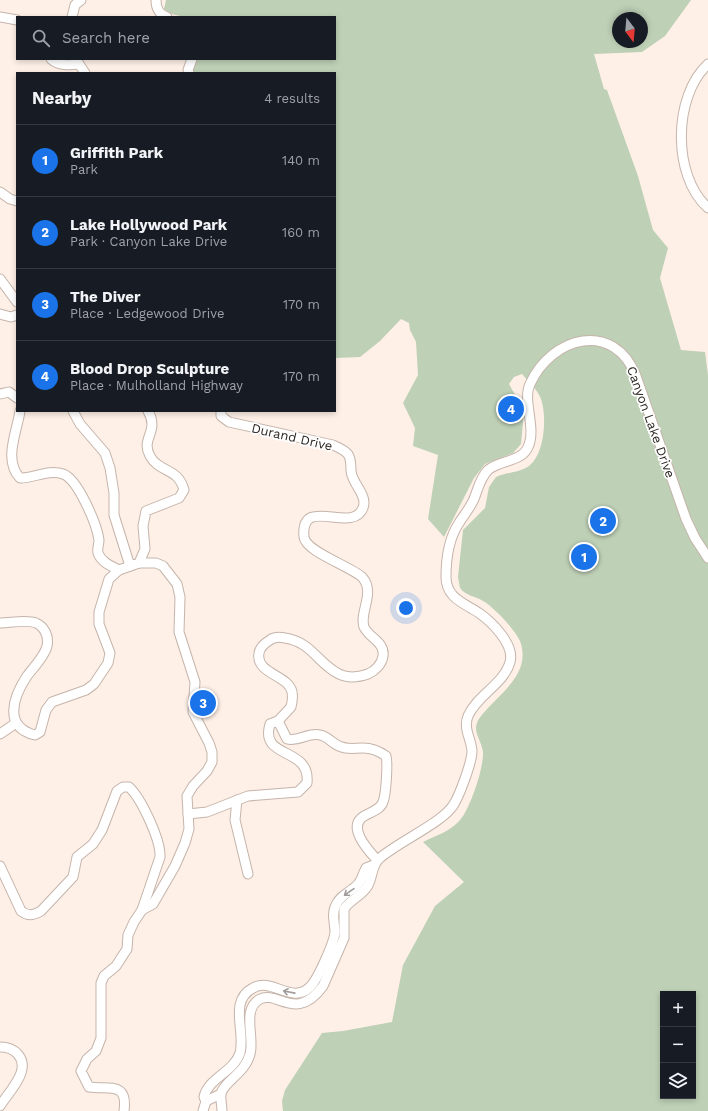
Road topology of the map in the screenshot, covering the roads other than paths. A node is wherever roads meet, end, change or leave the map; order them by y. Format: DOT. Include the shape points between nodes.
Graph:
graph roads {
  1 [pos="81,0"];
  2 [pos="156,0"];
  3 [pos="72,16"];
  4 [pos="164,16"];
  5 [pos="0,17"];
  6 [pos="16,20"];
  7 [pos="52,60"];
  8 [pos="192,60"];
  9 [pos="81,62"];
  10 [pos="708,64"];
  11 [pos="86,72"];
  12 [pos="189,72"];
  13 [pos="0,192"];
  14 [pos="16,200"];
  15 [pos="708,208"];
  16 [pos="0,279"];
  17 [pos="16,301"];
  18 [pos="0,314"];
  19 [pos="16,315"];
  20 [pos="0,394"];
  21 [pos="16,397"];
  22 [pos="20,412"];
  23 [pos="74,412"];
  24 [pos="149,412"];
  25 [pos="221,412"];
  26 [pos="708,558"];
  27 [pos="134,564"];
  28 [pos="119,570"];
  29 [pos="0,624"];
  30 [pos="278,721"];
  31 [pos="16,723"];
  32 [pos="0,734"];
  33 [pos="238,800"];
  34 [pos="188,814"];
  35 [pos="376,862"];
  36 [pos="0,866"];
  37 [pos="248,874"];
  38 [pos="142,910"];
  39 [pos="0,1047"];
  40 [pos="221,1076"];
  41 [pos="228,1085"];
  42 [pos="221,1094"];
  43 [pos="206,1101"];
  44 [pos="0,1106"];
  45 [pos="124,1111"];
  46 [pos="203,1111"];
  47 [pos="222,1111"];
  1 -- 3 [label="street" via="75,5"];
  2 -- 4 [label="street" via="156,8"];
  5 -- 6 [label="street"];
  7 -- 9 [label="street" via="68,65"];
  8 -- 12 [label="street"];
  9 -- 11 [label="street"];
  10 -- 15 [label="street" via="693,86 685,107 681,130 682,150 688,176 693,190"];
  13 -- 14 [label="street"];
  16 -- 17 [label="street"];
  18 -- 19 [label="street" via="11,317"];
  20 -- 21 [label="street" via="9,392"];
  22 -- 28 [label="street" via="12,454 16,473 20,478 64,474 73,482 94,524 99,540 98,552 106,563"];
  23 -- 27 [label="street" via="108,460 114,493 114,515"];
  24 -- 27 [label="street" via="153,427 147,441 147,450 151,457 181,480 184,490 179,498 146,511 143,526 145,549"];
  25 -- 30 [label="street, Durand Drive" via="221,416 229,422 333,445 343,450 350,456 352,479 363,498 363,507 350,519 321,515 311,517 306,523 304,539 308,545 363,578 367,590 364,627 381,646 384,656 381,664 372,672 349,677 338,674 299,642 287,638 273,638 264,643 259,652 259,661 264,668 289,686 292,692 291,707"];
  26 -- 35 [label="street, Canyon Lake Drive" via="686,519 629,360 614,347 595,340 574,342 553,353 531,381 528,392 531,410 531,438 528,449 521,456 493,466 483,476 472,504 451,538 446,577 448,588 455,598 485,618 504,640 510,651 510,662 504,673 469,714 466,727 471,757 458,798 451,809"];
  27 -- 28 [label="street"];
  27 -- 34 [label="street" via="156,563 163,566 177,584 180,597 179,632 195,682 193,712 212,752 212,762 207,771 187,796"];
  28 -- 31 [label="street" via="109,579 99,612 99,624 110,653 104,671 86,690 52,702 46,710 40,732 35,736 28,734"];
  29 -- 31 [label="street" via="36,623 44,629 47,637 47,647 26,677 14,706 13,715"];
  30 -- 33 [label="street" via="270,724 269,740 281,752 300,761 306,768 308,784 298,792 248,796"];
  30 -- 35 [label="street" via="287,739 298,740 319,734 338,746 377,750 386,756 388,765 383,802 377,809 362,817 357,825 357,830"];
  31 -- 32 [label="street"];
  33 -- 34 [label="street" via="207,812"];
  33 -- 37 [label="street" via="235,820"];
  34 -- 38 [label="street" via="189,829 175,866 153,904"];
  35 -- 40 [label="street, one-way" via="366,868 358,884 335,905 334,936 311,986 295,994 260,985 252,988 244,996 239,1013 240,1052 234,1063"];
  35 -- 41 [label="street" via="366,889 344,909 344,938 323,986 312,998 295,1004 266,998 255,1003 250,1017 251,1054 243,1069"];
  36 -- 38 [label="street" via="21,911 28,915 41,911 73,877 77,857 93,844 102,830 117,791 122,787 129,787 153,828 160,849 160,857"];
  38 -- 45 [label="street" via="128,935 123,958 104,976 100,993 101,1038 96,1051 87,1059 81,1071 89,1087 109,1087 123,1093"];
  39 -- 44 [label="street" via="16,1051 22,1064 21,1074"];
  40 -- 41 [label="street"];
  40 -- 43 [label="street" via="205,1093"];
  41 -- 42 [label="street"];
  42 -- 43 [label="street"];
  42 -- 47 [label="street"];
  43 -- 46 [label="street"];
}
